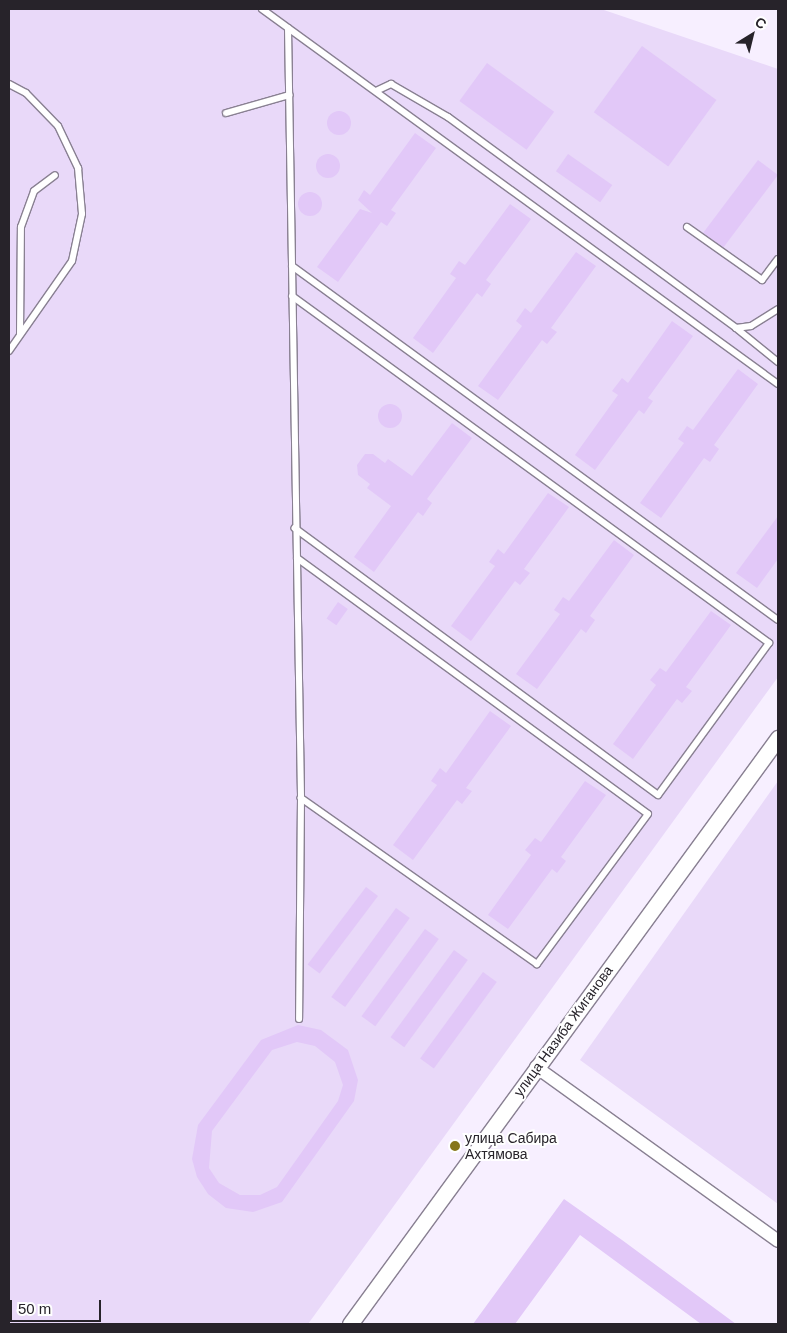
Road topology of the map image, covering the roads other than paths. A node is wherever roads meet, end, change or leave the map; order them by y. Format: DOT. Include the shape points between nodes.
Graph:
graph roads {
  1 [pos="262,9"];
  2 [pos="288,28"];
  3 [pos="9,84"];
  4 [pos="376,91"];
  5 [pos="289,94"];
  6 [pos="226,113"];
  7 [pos="56,175"];
  8 [pos="687,227"];
  9 [pos="778,259"];
  10 [pos="292,266"];
  11 [pos="292,296"];
  12 [pos="778,308"];
  13 [pos="736,328"];
  14 [pos="20,336"];
  15 [pos="10,347"];
  16 [pos="778,362"];
  17 [pos="778,384"];
  18 [pos="295,528"];
  19 [pos="297,558"];
  20 [pos="778,620"];
  21 [pos="778,738"];
  22 [pos="301,798"];
  23 [pos="299,1019"];
  24 [pos="536,1067"];
  25 [pos="778,1241"];
  26 [pos="350,1324"];
  1 -- 2 [label="lane"];
  2 -- 4 [label="lane"];
  2 -- 5 [label="lane"];
  3 -- 14 [label="lane" via="26,93 58,126 78,168 82,214 72,261"];
  4 -- 13 [label="lane" via="391,84 448,117"];
  4 -- 17 [label="lane"];
  5 -- 6 [label="lane"];
  5 -- 10 [label="lane"];
  7 -- 14 [label="lane" via="34,191 21,227"];
  8 -- 9 [label="lane" via="762,280"];
  10 -- 11 [label="lane"];
  10 -- 20 [label="lane"];
  11 -- 18 [label="lane"];
  11 -- 18 [label="lane" via="769,643 658,795"];
  12 -- 13 [label="lane" via="751,326"];
  13 -- 16 [label="lane"];
  14 -- 15 [label="lane"];
  18 -- 19 [label="lane"];
  19 -- 22 [label="lane"];
  19 -- 22 [label="lane" via="648,814 537,964"];
  21 -- 24 [label="street, улица Назиба Жиганова"];
  22 -- 23 [label="lane"];
  24 -- 25 [label="street"];
  24 -- 26 [label="street, улица Назиба Жиганова"];
}
